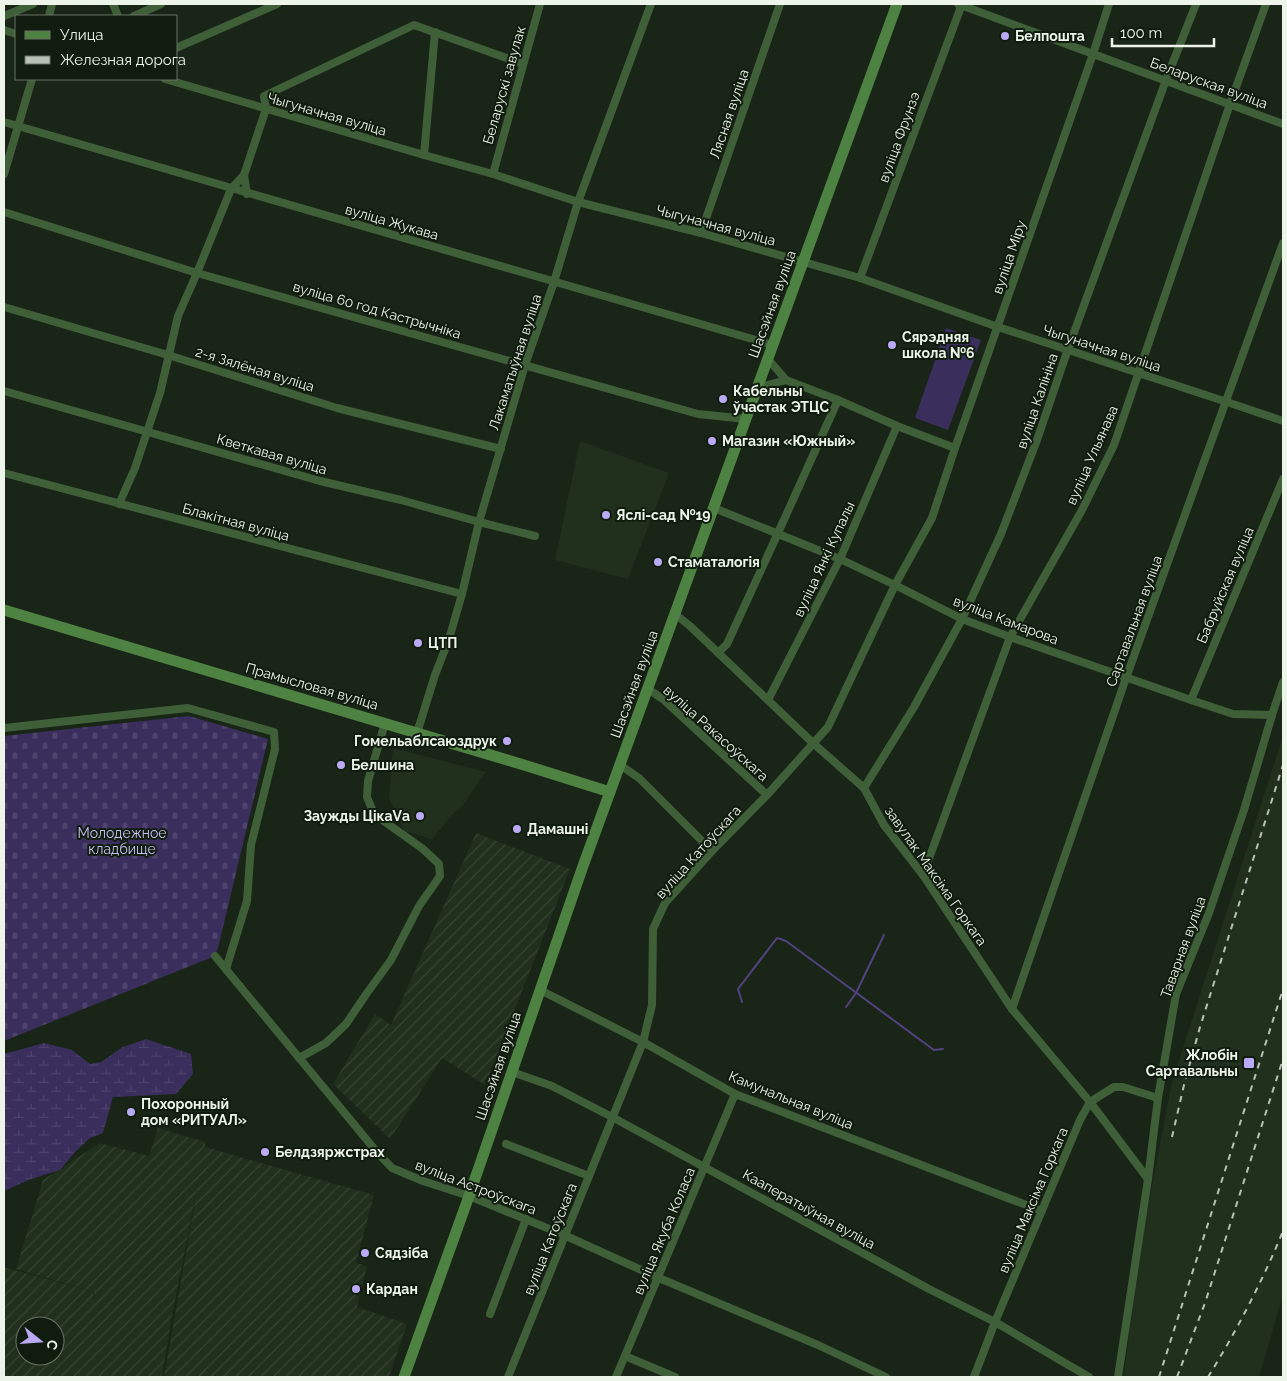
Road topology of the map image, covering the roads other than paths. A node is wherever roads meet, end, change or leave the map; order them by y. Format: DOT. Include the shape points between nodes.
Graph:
graph roads {
  1 [pos="33,4"];
  2 [pos="161,4"];
  3 [pos="277,4"];
  4 [pos="540,4"];
  5 [pos="651,4"];
  6 [pos="780,4"];
  7 [pos="897,4"];
  8 [pos="960,4"];
  9 [pos="1109,4"];
  10 [pos="1196,4"];
  11 [pos="1266,4"];
  12 [pos="136,15"];
  13 [pos="4,16"];
  14 [pos="435,32"];
  15 [pos="178,47"];
  16 [pos="1093,54"];
  17 [pos="523,64"];
  18 [pos="32,80"];
  19 [pos="168,80"];
  20 [pos="1166,80"];
  21 [pos="1230,104"];
  22 [pos="266,109"];
  23 [pos="4,122"];
  24 [pos="1283,124"];
  25 [pos="18,126"];
  26 [pos="424,155"];
  27 [pos="4,174"];
  28 [pos="492,174"];
  29 [pos="244,175"];
  30 [pos="231,189"];
  31 [pos="247,194"];
  32 [pos="578,202"];
  33 [pos="4,212"];
  34 [pos="701,233"];
  35 [pos="1283,243"];
  36 [pos="803,263"];
  37 [pos="197,273"];
  38 [pos="860,278"];
  39 [pos="554,282"];
  40 [pos="4,307"];
  41 [pos="998,327"];
  42 [pos="773,345"];
  43 [pos="1068,349"];
  44 [pos="168,355"];
  45 [pos="768,359"];
  46 [pos="525,366"];
  47 [pos="1139,372"];
  48 [pos="786,380"];
  49 [pos="757,388"];
  50 [pos="4,391"];
  51 [pos="838,400"];
  52 [pos="1227,402"];
  53 [pos="746,419"];
  54 [pos="1283,422"];
  55 [pos="897,426"];
  56 [pos="148,431"];
  57 [pos="955,448"];
  58 [pos="501,449"];
  59 [pos="4,474"];
  60 [pos="1283,479"];
  61 [pos="119,504"];
  62 [pos="714,508"];
  63 [pos="932,518"];
  64 [pos="479,522"];
  65 [pos="778,533"];
  66 [pos="535,536"];
  67 [pos="840,559"];
  68 [pos="896,585"];
  69 [pos="462,594"];
  70 [pos="4,610"];
  71 [pos="675,614"];
  72 [pos="962,619"];
  73 [pos="1010,637"];
  74 [pos="718,653"];
  75 [pos="1126,678"];
  76 [pos="1283,682"];
  77 [pos="648,689"];
  78 [pos="768,700"];
  79 [pos="1191,700"];
  80 [pos="1272,715"];
  81 [pos="385,724"];
  82 [pos="4,728"];
  83 [pos="417,733"];
  84 [pos="814,744"];
  85 [pos="620,765"];
  86 [pos="864,788"];
  87 [pos="610,792"];
  88 [pos="766,795"];
  89 [pos="712,851"];
  90 [pos="923,876"];
  91 [pos="215,956"];
  92 [pos="226,969"];
  93 [pos="540,990"];
  94 [pos="1012,1009"];
  95 [pos="643,1042"];
  96 [pos="299,1058"];
  97 [pos="512,1072"];
  98 [pos="735,1094"];
  99 [pos="1158,1098"];
  100 [pos="1090,1102"];
  101 [pos="612,1117"];
  102 [pos="506,1144"];
  103 [pos="705,1167"];
  104 [pos="589,1176"];
  105 [pos="1148,1179"];
  106 [pos="470,1196"];
  107 [pos="1042,1211"];
  108 [pos="526,1218"];
  109 [pos="564,1235"];
  110 [pos="658,1278"];
  111 [pos="490,1314"];
  112 [pos="995,1322"];
  113 [pos="626,1356"];
  114 [pos="404,1377"];
  115 [pos="508,1377"];
  116 [pos="616,1377"];
  117 [pos="676,1377"];
  118 [pos="886,1377"];
  119 [pos="974,1377"];
  120 [pos="1089,1377"];
  121 [pos="1118,1377"];
  1 -- 13 [label="street"];
  2 -- 12 [label="street"];
  3 -- 15 [label="street"];
  4 -- 17 [label="street, Беларускі завулак"];
  5 -- 32 [label="street, Лакаматыўная вуліца"];
  6 -- 34 [label="street, Лясная вуліца"];
  7 -- 36 [label="main road, Шасэйная вуліца"];
  8 -- 16 [label="street, Беларуская вуліца"];
  8 -- 38 [label="street, вуліца Фрунзэ"];
  9 -- 16 [label="street, вуліца Міру"];
  10 -- 20 [label="street, вуліца Калініна"];
  11 -- 21 [label="street, вуліца Ульянава"];
  14 -- 17 [label="street"];
  14 -- 22 [label="street" via="414,25 264,96"];
  14 -- 26 [label="street"];
  16 -- 20 [label="street, Беларуская вуліца"];
  16 -- 41 [label="street, вуліца Міру"];
  17 -- 28 [label="street, Беларускі завулак"];
  18 -- 25 [label="street"];
  19 -- 22 [label="street, Чыгуначная вуліца"];
  20 -- 21 [label="street, Беларуская вуліца"];
  20 -- 43 [label="street, вуліца Калініна"];
  21 -- 24 [label="street, Беларуская вуліца"];
  21 -- 47 [label="street, вуліца Ульянава"];
  22 -- 26 [label="street, Чыгуначная вуліца"];
  22 -- 29 [label="street"];
  23 -- 25 [label="street, вуліца Жукава"];
  25 -- 27 [label="street"];
  25 -- 30 [label="street, вуліца Жукава"];
  26 -- 28 [label="street, Чыгуначная вуліца"];
  28 -- 32 [label="street, Чыгуначная вуліца"];
  29 -- 30 [label="street"];
  29 -- 31 [label="street"];
  30 -- 31 [label="street, вуліца Жукава"];
  30 -- 37 [label="street"];
  31 -- 39 [label="street, вуліца Жукава"];
  32 -- 34 [label="street, Чыгуначная вуліца"];
  32 -- 39 [label="street, Лакаматыўная вуліца"];
  33 -- 37 [label="street, вуліца 60 год Кастрычніка"];
  34 -- 36 [label="street, Чыгуначная вуліца"];
  35 -- 52 [label="street, Сартавальная вуліца"];
  36 -- 38 [label="street, Чыгуначная вуліца"];
  36 -- 42 [label="main road, Шасэйная вуліца"];
  37 -- 44 [label="street" via="178,316"];
  37 -- 46 [label="street, вуліца 60 год Кастрычніка"];
  38 -- 41 [label="street, Чыгуначная вуліца"];
  39 -- 42 [label="street, вуліца Жукава"];
  39 -- 46 [label="street, Лакаматыўная вуліца"];
  40 -- 44 [label="street, 2-я Зялёная вуліца"];
  41 -- 43 [label="street, Чыгуначная вуліца"];
  41 -- 57 [label="street, вуліца Міру"];
  42 -- 45 [label="main road, Шасэйная вуліца"];
  43 -- 47 [label="street, Чыгуначная вуліца"];
  43 -- 72 [label="street, вуліца Калініна" via="1001,534"];
  44 -- 56 [label="street"];
  44 -- 58 [label="street, 2-я Зялёная вуліца" via="337,408"];
  45 -- 48 [label="street"];
  45 -- 49 [label="main road, Шасэйная вуліца"];
  46 -- 53 [label="street, вуліца 60 год Кастрычніка" via="698,414"];
  46 -- 58 [label="street, Лакаматыўная вуліца"];
  47 -- 52 [label="street, Чыгуначная вуліца"];
  47 -- 73 [label="street, вуліца Ульянава" via="1114,444 1082,510"];
  48 -- 49 [label="street"];
  48 -- 51 [label="street"];
  49 -- 53 [label="main road, Шасэйная вуліца"];
  50 -- 56 [label="street, Кветкавая вуліца"];
  51 -- 55 [label="street"];
  51 -- 65 [label="street"];
  52 -- 54 [label="street, Чыгуначная вуліца"];
  52 -- 75 [label="street, Сартавальная вуліца"];
  53 -- 62 [label="main road, Шасэйная вуліца"];
  55 -- 57 [label="street"];
  55 -- 67 [label="street, вуліца Янкі Купалы"];
  56 -- 61 [label="street"];
  56 -- 64 [label="street, Кветкавая вуліца" via="320,481"];
  57 -- 63 [label="street, вуліца Міру"];
  58 -- 64 [label="street, Лакаматыўная вуліца"];
  59 -- 61 [label="street, Блакітная вуліца"];
  60 -- 79 [label="street, Бабруйская вуліца"];
  61 -- 69 [label="street, Блакітная вуліца"];
  62 -- 65 [label="street, вуліца Камарова"];
  62 -- 71 [label="main road, Шасэйная вуліца"];
  63 -- 68 [label="street, вуліца Катоўскага"];
  64 -- 66 [label="street, Кветкавая вуліца"];
  64 -- 69 [label="street, Лакаматыўная вуліца"];
  65 -- 67 [label="street, вуліца Камарова"];
  65 -- 74 [label="street" via="727,644"];
  67 -- 68 [label="street, вуліца Камарова"];
  67 -- 78 [label="street, вуліца Янкі Купалы"];
  68 -- 72 [label="street, вуліца Камарова"];
  68 -- 84 [label="street, вуліца Катоўскага" via="828,727"];
  69 -- 83 [label="street, Лакаматыўная вуліца"];
  70 -- 81 [label="main road, Прамысловая вуліца"];
  71 -- 74 [label="street, завулак Максіма Горкага"];
  71 -- 77 [label="main road, Шасэйная вуліца"];
  72 -- 73 [label="street, вуліца Камарова"];
  72 -- 86 [label="street, вуліца Калініна" via="914,707"];
  73 -- 75 [label="street, вуліца Камарова"];
  73 -- 90 [label="street, вуліца Ульянава"];
  74 -- 78 [label="street, завулак Максіма Горкага"];
  75 -- 79 [label="street, вуліца Камарова"];
  75 -- 94 [label="street, Сартавальная вуліца"];
  76 -- 80 [label="street, Таварная вуліца"];
  77 -- 85 [label="main road, Шасэйная вуліца"];
  77 -- 88 [label="street, вуліца Ракасоўскага" via="664,700"];
  78 -- 84 [label="street, завулак Максіма Горкага"];
  79 -- 80 [label="street, вуліца Камарова" via="1233,714"];
  80 -- 99 [label="street, Таварная вуліца" via="1244,810 1176,994"];
  81 -- 83 [label="main road, Прамысловая вуліца"];
  81 -- 96 [label="street" via="368,782 367,797 374,814 439,864 440,876 419,906 391,960 346,1024 326,1043"];
  82 -- 92 [label="street" via="188,708 274,732 275,749 251,846 247,902"];
  83 -- 87 [label="main road, Прамысловая вуліца"];
  84 -- 86 [label="street, завулак Максіма Горкага"];
  84 -- 88 [label="street, вуліца Катоўскага"];
  85 -- 87 [label="main road, Шасэйная вуліца"];
  85 -- 89 [label="street" via="639,778"];
  86 -- 90 [label="street, завулак Максіма Горкага" via="884,825"];
  87 -- 93 [label="main road, Шасэйная вуліца"];
  88 -- 89 [label="street, вуліца Катоўскага"];
  89 -- 95 [label="street, вуліца Катоўскага" via="665,903 652,929 652,1005"];
  90 -- 94 [label="street, завулак Максіма Горкага"];
  91 -- 92 [label="street, вуліца Астроўскага"];
  92 -- 96 [label="street, вуліца Астроўскага"];
  93 -- 95 [label="street, Камунальная вуліца"];
  93 -- 97 [label="main road, Шасэйная вуліца"];
  94 -- 100 [label="street, завулак Максіма Горкага"];
  95 -- 98 [label="street, Камунальная вуліца"];
  95 -- 101 [label="street, вуліца Катоўскага"];
  96 -- 106 [label="street, вуліца Астроўскага" via="392,1168"];
  97 -- 101 [label="street, Кааператыўная вуліца" via="552,1086"];
  97 -- 106 [label="main road, Шасэйная вуліца"];
  98 -- 103 [label="street, вуліца Якуба Коласа"];
  98 -- 107 [label="street, Камунальная вуліца"];
  99 -- 100 [label="street" via="1114,1087"];
  99 -- 105 [label="street, Таварная вуліца"];
  100 -- 105 [label="street, завулак Максіма Горкага"];
  100 -- 107 [label="street, вуліца Максіма Горкага"];
  101 -- 103 [label="street, Кааператыўная вуліца"];
  101 -- 104 [label="street, вуліца Катоўскага"];
  102 -- 104 [label="street"];
  103 -- 110 [label="street, вуліца Якуба Коласа"];
  103 -- 112 [label="street, Кааператыўная вуліца"];
  104 -- 109 [label="street, вуліца Катоўскага"];
  105 -- 121 [label="street, Таварная вуліца"];
  106 -- 108 [label="street, вуліца Астроўскага"];
  106 -- 114 [label="main road, Шасэйная вуліца"];
  107 -- 112 [label="street, вуліца Максіма Горкага"];
  108 -- 109 [label="street, вуліца Астроўскага"];
  108 -- 111 [label="street"];
  109 -- 110 [label="street, вуліца Астроўскага"];
  109 -- 115 [label="street, вуліца Катоўскага"];
  110 -- 113 [label="street, вуліца Якуба Коласа"];
  110 -- 118 [label="street, вуліца Астроўскага"];
  112 -- 119 [label="street, вуліца Максіма Горкага"];
  112 -- 120 [label="street, Кааператыўная вуліца"];
  113 -- 116 [label="street, вуліца Якуба Коласа"];
  113 -- 117 [label="street"];
}
